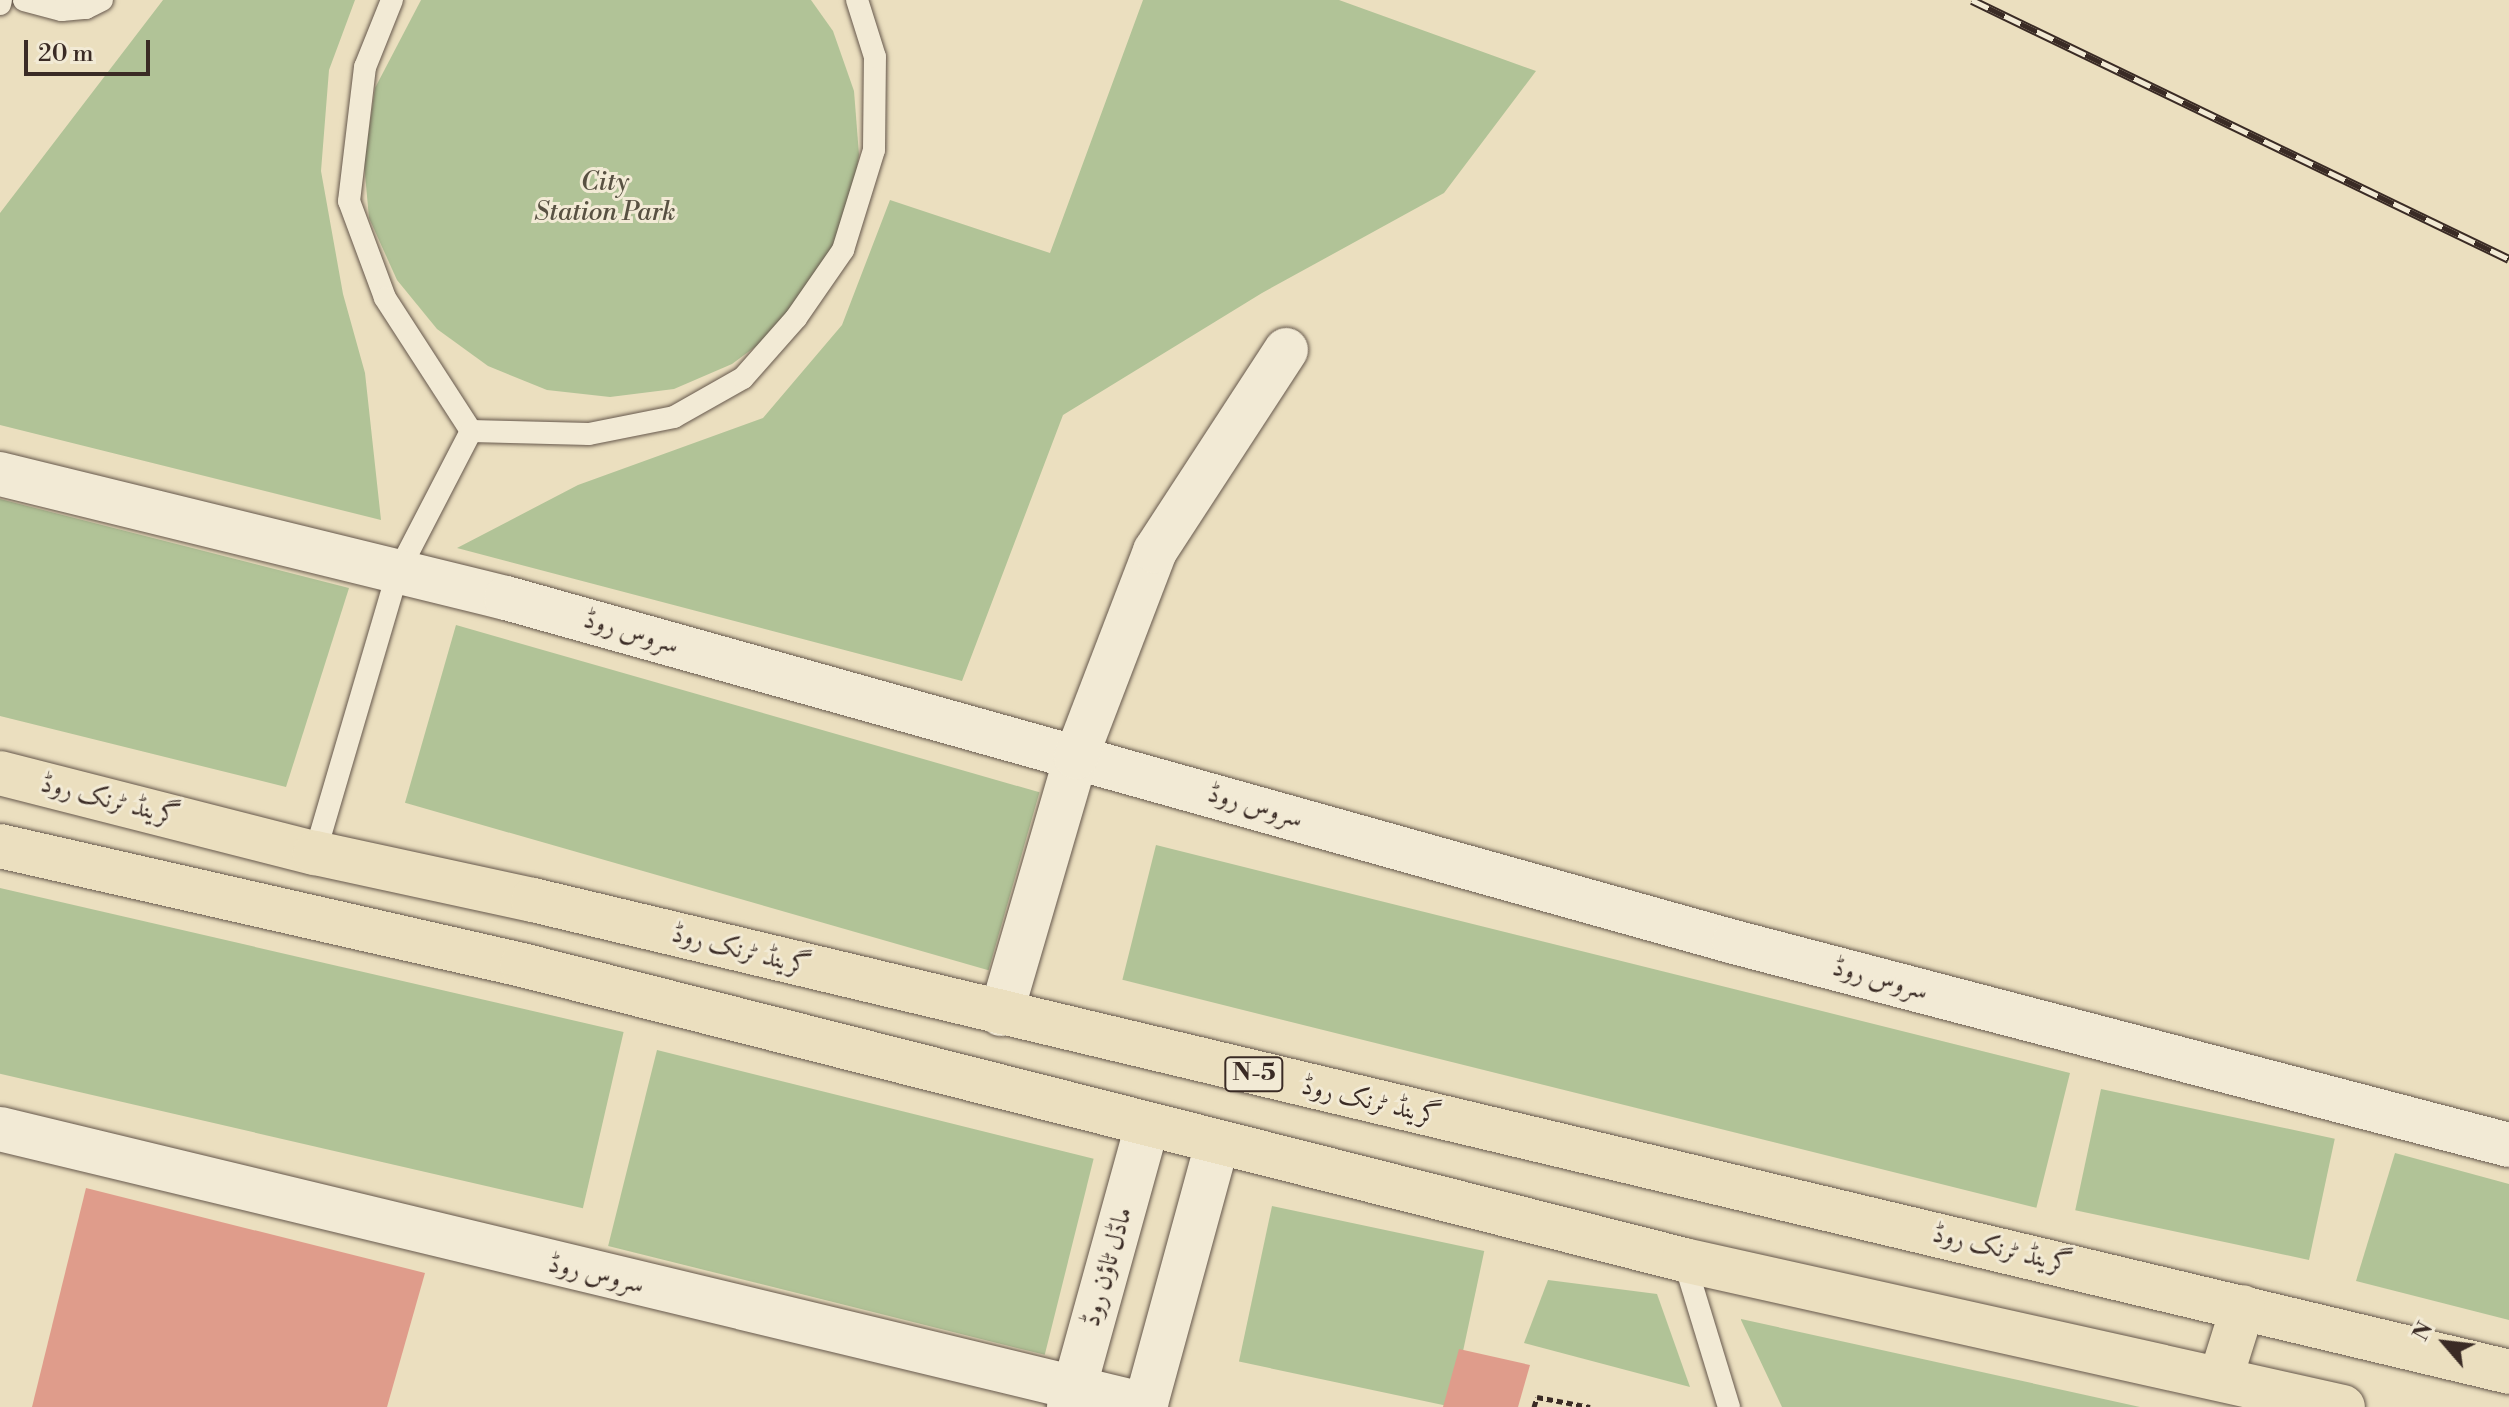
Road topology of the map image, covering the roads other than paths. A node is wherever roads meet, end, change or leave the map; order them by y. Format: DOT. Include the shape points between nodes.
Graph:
graph roads {
  1 [pos="24,0"];
  2 [pos="102,0"];
  3 [pos="392,0"];
  4 [pos="857,0"];
  5 [pos="1286,350"];
  6 [pos="471,431"];
  7 [pos="0,474"];
  8 [pos="397,574"];
  9 [pos="1076,757"];
  10 [pos="0,773"];
  11 [pos="0,846"];
  12 [pos="315,853"];
  13 [pos="1001,1014"];
  14 [pos="1147,1126"];
  15 [pos="0,1129"];
  16 [pos="1217,1143"];
  17 [pos="2509,1145"];
  18 [pos="1684,1260"];
  19 [pos="2243,1307"];
  20 [pos="2509,1372"];
  21 [pos="2217,1392"];
  22 [pos="1072,1398"];
  23 [pos="1145,1406"];
  24 [pos="1729,1407"];
  25 [pos="2343,1407"];
  1 -- 2 [label="lane" via="62,10"];
  3 -- 6 [label="lane" via="365,67 349,201 385,298"];
  4 -- 6 [label="lane" via="875,57 874,150 843,250 796,318 743,378 674,417 589,434"];
  5 -- 9 [label="street" via="1155,551"];
  6 -- 8 [label="lane"];
  7 -- 8 [label="street, سروس روڈ"];
  8 -- 9 [label="street, سروس روڈ" via="506,598"];
  8 -- 12 [label="lane"];
  9 -- 13 [label="street"];
  9 -- 17 [label="street, سروس روڈ" via="1734,942"];
  10 -- 12 [label="highway, گرینڈ ٹرنک روڈ / N-5"];
  11 -- 14 [label="highway" via="522,965"];
  12 -- 13 [label="highway, گرینڈ ٹرنک روڈ / N-5" via="533,900"];
  13 -- 19 [label="highway, گرینڈ ٹرنک روڈ / N-5"];
  14 -- 16 [label="highway"];
  14 -- 22 [label="street, ماڈل ٹاؤن روڈ"];
  15 -- 22 [label="street, سروس روڈ"];
  16 -- 18 [label="highway"];
  16 -- 23 [label="street"];
  18 -- 21 [label="highway"];
  18 -- 24 [label="lane"];
  19 -- 20 [label="highway, گرینڈ ٹرنک روڈ / N-5"];
  19 -- 21 [label="highway"];
  21 -- 25 [label="highway"];
  22 -- 23 [label="street, سروس روڈ"];
}
